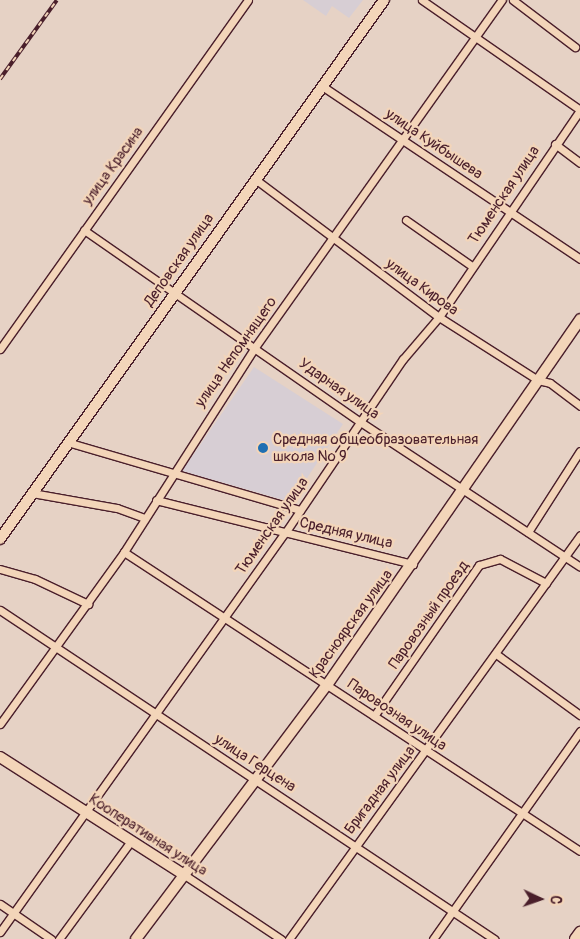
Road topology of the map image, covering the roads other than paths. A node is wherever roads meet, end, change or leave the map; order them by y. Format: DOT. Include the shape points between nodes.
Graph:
graph roads {
  1 [pos="248,0"];
  2 [pos="384,0"];
  3 [pos="422,0"];
  4 [pos="502,0"];
  5 [pos="513,0"];
  6 [pos="476,36"];
  7 [pos="576,47"];
  8 [pos="322,86"];
  9 [pos="580,110"];
  10 [pos="404,140"];
  11 [pos="556,144"];
  12 [pos="580,163"];
  13 [pos="255,179"];
  14 [pos="509,212"];
  15 [pos="406,220"];
  16 [pos="84,230"];
  17 [pos="334,239"];
  18 [pos="580,259"];
  19 [pos="472,266"];
  20 [pos="175,292"];
  21 [pos="439,317"];
  22 [pos="580,319"];
  23 [pos="255,347"];
  24 [pos="0,348"];
  25 [pos="538,380"];
  26 [pos="580,406"];
  27 [pos="362,423"];
  28 [pos="67,442"];
  29 [pos="580,452"];
  30 [pos="171,473"];
  31 [pos="464,490"];
  32 [pos="32,493"];
  33 [pos="156,500"];
  34 [pos="300,510"];
  35 [pos="146,518"];
  36 [pos="528,532"];
  37 [pos="285,533"];
  38 [pos="580,535"];
  39 [pos="0,539"];
  40 [pos="124,552"];
  41 [pos="564,558"];
  42 [pos="413,564"];
  43 [pos="580,567"];
  44 [pos="0,569"];
  45 [pos="546,583"];
  46 [pos="88,604"];
  47 [pos="0,610"];
  48 [pos="224,617"];
  49 [pos="56,648"];
  50 [pos="496,654"];
  51 [pos="327,685"];
  52 [pos="156,715"];
  53 [pos="580,715"];
  54 [pos="374,716"];
  55 [pos="0,724"];
  56 [pos="580,731"];
  57 [pos="426,751"];
  58 [pos="0,757"];
  59 [pos="255,780"];
  60 [pos="86,813"];
  61 [pos="524,814"];
  62 [pos="131,841"];
  63 [pos="356,845"];
  64 [pos="580,851"];
  65 [pos="183,874"];
  66 [pos="0,904"];
  67 [pos="453,912"];
  68 [pos="14,914"];
  69 [pos="0,932"];
  70 [pos="580,932"];
  71 [pos="51,939"];
  72 [pos="59,939"];
  73 [pos="136,939"];
  74 [pos="281,939"];
  75 [pos="289,939"];
  76 [pos="433,939"];
  77 [pos="494,939"];
  78 [pos="575,939"];
  1 -- 16 [label="street, улица Красина"];
  2 -- 8 [label="main road, Деповская улица"];
  3 -- 6 [label="street"];
  4 -- 6 [label="street, улица Непомнящего"];
  5 -- 7 [label="street"];
  6 -- 9 [label="street"];
  6 -- 10 [label="street, улица Непомнящего"];
  8 -- 10 [label="street, улица Куйбышева"];
  8 -- 13 [label="main road, Деповская улица"];
  9 -- 11 [label="street, Тюменская улица"];
  10 -- 14 [label="street, улица Куйбышева"];
  10 -- 17 [label="street, улица Непомнящего"];
  11 -- 12 [label="street"];
  11 -- 14 [label="street, Тюменская улица"];
  13 -- 17 [label="street, улица Кирова"];
  13 -- 20 [label="main road, Деповская улица"];
  14 -- 18 [label="street, улица Куйбышева"];
  14 -- 19 [label="street, Тюменская улица"];
  15 -- 19 [label="street"];
  16 -- 20 [label="street, Ударная улица"];
  16 -- 24 [label="street, улица Красина"];
  17 -- 21 [label="street, улица Кирова"];
  17 -- 23 [label="street, улица Непомнящего"];
  19 -- 21 [label="street, Тюменская улица"];
  20 -- 23 [label="street, Ударная улица"];
  20 -- 28 [label="main road, Деповская улица"];
  21 -- 25 [label="street, улица Кирова"];
  21 -- 27 [label="street, Тюменская улица" via="403,359"];
  22 -- 25 [label="main road, Красноярская улица"];
  23 -- 27 [label="street, Ударная улица"];
  23 -- 30 [label="street, улица Непомнящего"];
  25 -- 26 [label="street, улица Кирова" via="550,383"];
  25 -- 31 [label="main road, Красноярская улица"];
  27 -- 31 [label="street, Ударная улица"];
  27 -- 34 [label="street, Тюменская улица"];
  28 -- 30 [label="street"];
  28 -- 32 [label="main road, Деповская улица"];
  29 -- 36 [label="street"];
  30 -- 33 [label="street, улица Непомнящего"];
  30 -- 34 [label="street"];
  31 -- 36 [label="street, Ударная улица"];
  31 -- 42 [label="main road, Красноярская улица"];
  32 -- 35 [label="street" via="117,508"];
  32 -- 39 [label="main road, Деповская улица"];
  33 -- 35 [label="street, улица Непомнящего"];
  33 -- 37 [label="street, Средняя улица"];
  34 -- 37 [label="street, Тюменская улица"];
  35 -- 40 [label="street, улица Непомнящего"];
  36 -- 41 [label="street, Ударная улица"];
  37 -- 42 [label="street, Средняя улица"];
  37 -- 48 [label="street, Тюменская улица"];
  38 -- 41 [label="street, Бригадная улица"];
  40 -- 46 [label="street, улица Непомнящего"];
  40 -- 48 [label="street, Паровозная улица"];
  41 -- 43 [label="street, Ударная улица"];
  41 -- 45 [label="street, Бригадная улица"];
  42 -- 51 [label="main road, Красноярская улица"];
  44 -- 46 [label="street" via="35,579"];
  45 -- 50 [label="street, Бригадная улица"];
  45 -- 54 [label="street, Паровозный проезд" via="500,559 479,565"];
  46 -- 49 [label="street, улица Непомнящего"];
  47 -- 49 [label="street, улица Герцена"];
  48 -- 51 [label="street, Паровозная улица"];
  48 -- 52 [label="street, Тюменская улица"];
  49 -- 52 [label="street, улица Герцена"];
  49 -- 55 [label="street, улица Непомнящего"];
  50 -- 53 [label="street"];
  50 -- 57 [label="street, Бригадная улица"];
  51 -- 54 [label="street, Паровозная улица"];
  51 -- 59 [label="main road, Красноярская улица"];
  52 -- 59 [label="street, улица Герцена"];
  52 -- 60 [label="street, Тюменская улица"];
  54 -- 57 [label="street, Паровозная улица"];
  56 -- 61 [label="street"];
  57 -- 61 [label="street, Паровозная улица"];
  57 -- 63 [label="street, Бригадная улица"];
  58 -- 60 [label="main road, Кооперативная улица"];
  59 -- 63 [label="street, улица Герцена"];
  59 -- 65 [label="main road, Красноярская улица"];
  60 -- 62 [label="main road, Кооперативная улица"];
  60 -- 68 [label="street, Тюменская улица"];
  61 -- 64 [label="street, Паровозная улица"];
  61 -- 67 [label="street"];
  62 -- 65 [label="main road, Кооперативная улица"];
  62 -- 72 [label="street"];
  63 -- 67 [label="street, улица Герцена"];
  63 -- 75 [label="street, Бригадная улица"];
  65 -- 73 [label="main road, Красноярская улица"];
  65 -- 74 [label="street, Кооперативная улица"];
  66 -- 68 [label="street"];
  67 -- 76 [label="street"];
  67 -- 77 [label="street, улица Герцена"];
  68 -- 69 [label="street, Тюменская улица"];
  68 -- 71 [label="street"];
  70 -- 78 [label="main road"];
}
